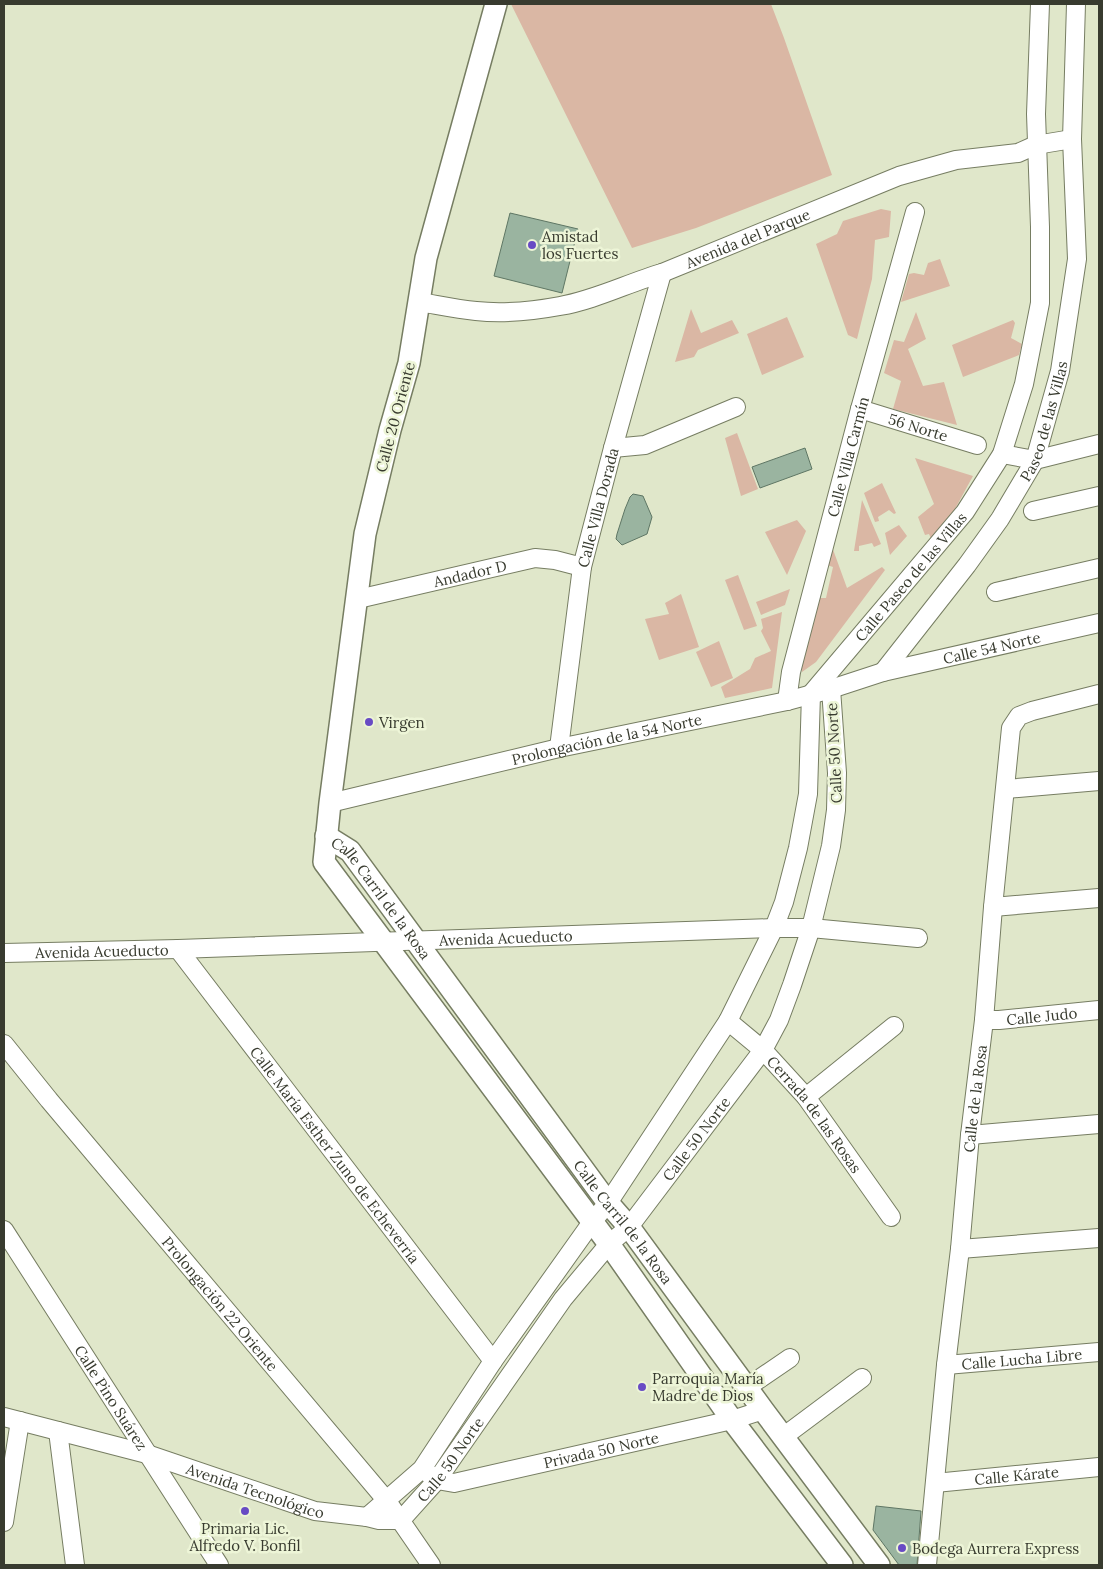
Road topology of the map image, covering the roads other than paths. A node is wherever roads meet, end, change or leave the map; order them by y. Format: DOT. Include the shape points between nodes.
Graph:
graph roads {
  1 [pos="496,4"];
  2 [pos="1040,4"];
  3 [pos="1076,4"];
  4 [pos="1072,132"];
  5 [pos="1036,145"];
  6 [pos="915,212"];
  7 [pos="662,273"];
  8 [pos="420,302"];
  9 [pos="736,407"];
  10 [pos="860,409"];
  11 [pos="1099,444"];
  12 [pos="977,445"];
  13 [pos="613,448"];
  14 [pos="1002,454"];
  15 [pos="1035,460"];
  16 [pos="1099,496"];
  17 [pos="1033,512"];
  18 [pos="582,567"];
  19 [pos="1099,568"];
  20 [pos="996,592"];
  21 [pos="358,599"];
  22 [pos="1099,622"];
  23 [pos="883,672"];
  24 [pos="830,689"];
  25 [pos="810,694"];
  26 [pos="1099,694"];
  27 [pos="787,701"];
  28 [pos="559,748"];
  29 [pos="1099,781"];
  30 [pos="1006,789"];
  31 [pos="330,803"];
  32 [pos="326,836"];
  33 [pos="1099,898"];
  34 [pos="993,907"];
  35 [pos="774,928"];
  36 [pos="811,928"];
  37 [pos="918,938"];
  38 [pos="414,940"];
  39 [pos="382,941"];
  40 [pos="178,949"];
  41 [pos="4,953"];
  42 [pos="1099,1010"];
  43 [pos="984,1020"];
  44 [pos="728,1021"];
  45 [pos="894,1026"];
  46 [pos="4,1044"];
  47 [pos="763,1050"];
  48 [pos="806,1097"];
  49 [pos="1099,1124"];
  50 [pos="970,1135"];
  51 [pos="608,1204"];
  52 [pos="891,1217"];
  53 [pos="592,1222"];
  54 [pos="630,1227"];
  55 [pos="4,1230"];
  56 [pos="1099,1238"];
  57 [pos="608,1244"];
  58 [pos="960,1249"];
  59 [pos="1099,1352"];
  60 [pos="790,1358"];
  61 [pos="493,1361"];
  62 [pos="946,1365"];
  63 [pos="862,1378"];
  64 [pos="746,1388"];
  65 [pos="763,1410"];
  66 [pos="12,1420"];
  67 [pos="732,1420"];
  68 [pos="58,1431"];
  69 [pos="783,1437"];
  70 [pos="147,1454"];
  71 [pos="1099,1467"];
  72 [pos="422,1469"];
  73 [pos="437,1480"];
  74 [pos="935,1483"];
  75 [pos="387,1501"];
  76 [pos="367,1518"];
  77 [pos="401,1520"];
  78 [pos="4,1522"];
  79 [pos="75,1565"];
  80 [pos="219,1565"];
  81 [pos="431,1565"];
  82 [pos="842,1565"];
  83 [pos="878,1565"];
  84 [pos="927,1565"];
  1 -- 8 [label="main road, Calle 20 Oriente" via="426,258"];
  2 -- 5 [label="street"];
  3 -- 4 [label="street"];
  4 -- 5 [label="street, Avenida del Parque"];
  4 -- 15 [label="street, Paseo de las Villas" via="1077,259 1060,370"];
  5 -- 7 [label="street, Avenida del Parque" via="1018,153 956,160 898,176"];
  5 -- 14 [label="street, Paseo de las Villas" via="1040,303 1024,384"];
  6 -- 10 [label="street, Calle Villa Carmín"];
  7 -- 8 [label="street, Avenida del Parque" via="561,306 515,312 478,311"];
  7 -- 13 [label="street, Calle Villa Dorada"];
  8 -- 21 [label="main road, Calle 20 Oriente" via="409,363 365,534"];
  9 -- 13 [label="street" via="646,445"];
  10 -- 12 [label="street, 56 Norte"];
  10 -- 27 [label="street, Calle Villa Carmín" via="791,672"];
  11 -- 15 [label="street"];
  13 -- 18 [label="street, Calle Villa Dorada"];
  14 -- 15 [label="street"];
  14 -- 25 [label="street, Calle Paseo de las Villas" via="965,512"];
  15 -- 23 [label="street, Paseo de las Villas" via="973,557"];
  16 -- 17 [label="street"];
  18 -- 21 [label="street, Andador D" via="535,558"];
  18 -- 28 [label="street, Calle Villa Dorada"];
  19 -- 20 [label="street"];
  21 -- 31 [label="main road, Calle 20 Oriente"];
  22 -- 23 [label="street, Calle 54 Norte"];
  23 -- 24 [label="street, Prolongación de la 54 Norte"];
  24 -- 25 [label="street, Prolongación de la 54 Norte"];
  24 -- 36 [label="street, Calle 50 Norte" via="837,773 836,810 831,846"];
  25 -- 27 [label="street, Prolongación de la 54 Norte"];
  25 -- 35 [label="street, Calle 50 Norte" via="808,794 798,848"];
  26 -- 30 [label="street, Calle de la Rosa" via="1019,716 1011,728"];
  27 -- 28 [label="street, Prolongación de la 54 Norte"];
  28 -- 31 [label="street, Prolongación de la 54 Norte"];
  29 -- 30 [label="street"];
  30 -- 34 [label="street, Calle de la Rosa"];
  31 -- 32 [label="main road, Calle 20 Oriente"];
  32 -- 38 [label="main road, Calle Carril de la Rosa" via="350,851"];
  32 -- 39 [label="main road, Calle Carril de la Rosa" via="324,862"];
  33 -- 34 [label="street"];
  34 -- 43 [label="street, Calle de la Rosa"];
  35 -- 36 [label="street, Avenida Acueducto"];
  35 -- 38 [label="street, Avenida Acueducto"];
  35 -- 44 [label="street, Calle 50 Norte"];
  36 -- 37 [label="street, Avenida Acueducto"];
  36 -- 47 [label="street, Calle 50 Norte" via="780,1020"];
  38 -- 39 [label="street, Avenida Acueducto"];
  38 -- 51 [label="main road, Calle Carril de la Rosa"];
  39 -- 40 [label="street, Avenida Acueducto"];
  39 -- 53 [label="main road, Calle Carril de la Rosa"];
  40 -- 41 [label="street, Avenida Acueducto"];
  40 -- 61 [label="street, Calle María Esther Zuno de Echeverría"];
  42 -- 43 [label="street, Calle Judo"];
  43 -- 50 [label="street, Calle de la Rosa"];
  44 -- 47 [label="street, Cerrada de las Rosas"];
  44 -- 51 [label="street, Calle 50 Norte"];
  45 -- 48 [label="street"];
  46 -- 75 [label="street, Prolongación 22 Oriente"];
  47 -- 48 [label="street, Cerrada de las Rosas"];
  47 -- 54 [label="street, Calle 50 Norte"];
  48 -- 52 [label="street, Cerrada de las Rosas"];
  49 -- 50 [label="street"];
  50 -- 58 [label="street, Calle de la Rosa"];
  51 -- 53 [label="street, Calle 50 Norte"];
  51 -- 54 [label="main road, Calle Carril de la Rosa"];
  53 -- 57 [label="main road, Calle Carril de la Rosa"];
  53 -- 61 [label="street, Calle 50 Norte"];
  54 -- 57 [label="street, Calle 50 Norte"];
  54 -- 64 [label="main road, Calle Carril de la Rosa"];
  55 -- 70 [label="street, Calle Pino Suárez"];
  56 -- 58 [label="street"];
  57 -- 67 [label="main road, Calle Carril de la Rosa"];
  57 -- 73 [label="street, Calle 50 Norte" via="563,1299"];
  58 -- 62 [label="street, Calle de la Rosa"];
  59 -- 62 [label="street, Calle Lucha Libre"];
  60 -- 64 [label="street"];
  61 -- 72 [label="street, Calle 50 Norte"];
  62 -- 74 [label="street, Calle de la Rosa"];
  63 -- 69 [label="street"];
  64 -- 65 [label="main road, Calle Carril de la Rosa"];
  65 -- 67 [label="street, Privada 50 Norte"];
  65 -- 69 [label="main road, Calle Carril de la Rosa"];
  66 -- 68 [label="street"];
  66 -- 78 [label="street"];
  67 -- 73 [label="street, Privada 50 Norte" via="454,1483"];
  67 -- 82 [label="main road, Calle Carril de la Rosa"];
  68 -- 70 [label="street"];
  68 -- 79 [label="street"];
  69 -- 83 [label="main road, Calle Carril de la Rosa"];
  70 -- 76 [label="street, Avenida Tecnológico" via="315,1511"];
  70 -- 80 [label="street, Calle Pino Suárez"];
  71 -- 74 [label="street, Calle Kárate"];
  72 -- 73 [label="street"];
  72 -- 75 [label="street, Calle 50 Norte"];
  73 -- 77 [label="street, Calle 50 Norte"];
  74 -- 84 [label="street, Calle de la Rosa"];
  75 -- 76 [label="street"];
  75 -- 77 [label="street, Prolongación 22 Oriente"];
  76 -- 77 [label="street, Avenida Tecnológico"];
  77 -- 81 [label="street, Prolongación 22 Oriente"];
}
